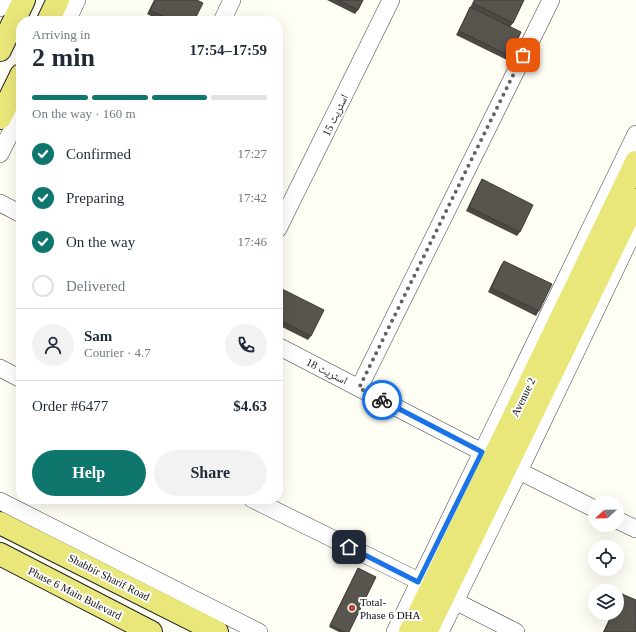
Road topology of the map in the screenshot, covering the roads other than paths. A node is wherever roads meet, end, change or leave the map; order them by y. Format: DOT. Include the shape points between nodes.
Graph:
graph roads {
  1 [pos="4,0"];
  2 [pos="24,0"];
  3 [pos="58,0"];
  4 [pos="77,0"];
  5 [pos="232,0"];
  6 [pos="391,0"];
  7 [pos="550,0"];
  8 [pos="0,8"];
  9 [pos="16,16"];
  10 [pos="50,16"];
  11 [pos="69,16"];
  12 [pos="224,16"];
  13 [pos="16,17"];
  14 [pos="0,50"];
  15 [pos="16,85"];
  16 [pos="0,118"];
  17 [pos="16,122"];
  18 [pos="636,134"];
  19 [pos="0,154"];
  20 [pos="636,162"];
  21 [pos="636,200"];
  22 [pos="0,203"];
  23 [pos="16,211"];
  24 [pos="283,219"];
  25 [pos="636,226"];
  26 [pos="283,349"];
  27 [pos="0,368"];
  28 [pos="16,376"];
  29 [pos="359,388"];
  30 [pos="482,452"];
  31 [pos="519,471"];
  32 [pos="0,501"];
  33 [pos="262,504"];
  34 [pos="588,506"];
  35 [pos="0,523"];
  36 [pos="624,523"];
  37 [pos="636,529"];
  38 [pos="0,554"];
  39 [pos="437,591"];
  40 [pos="201,613"];
  41 [pos="151,632"];
  42 [pos="217,632"];
  43 [pos="259,632"];
  44 [pos="395,632"];
  45 [pos="410,632"];
  46 [pos="426,632"];
  47 [pos="440,632"];
  48 [pos="516,632"];
  1 -- 8 [label="street"];
  2 -- 9 [label="main road"];
  3 -- 10 [label="main road"];
  4 -- 11 [label="street"];
  5 -- 12 [label="street"];
  6 -- 24 [label="street, اسٹریٹ 15"];
  7 -- 29 [label="street"];
  13 -- 14 [label="main road"];
  15 -- 16 [label="main road"];
  17 -- 19 [label="street"];
  18 -- 30 [label="street"];
  20 -- 39 [label="main road, Avenue 2"];
  21 -- 39 [label="main road, Avenue 2"];
  22 -- 23 [label="street"];
  25 -- 31 [label="street"];
  26 -- 29 [label="street, اسٹریٹ 18"];
  27 -- 28 [label="street"];
  29 -- 30 [label="street, اسٹریٹ 18"];
  30 -- 39 [label="street"];
  31 -- 34 [label="street"];
  31 -- 39 [label="street"];
  32 -- 40 [label="street"];
  33 -- 39 [label="street"];
  35 -- 40 [label="main road, Shabbir Sharif Road"];
  36 -- 37 [label="street"];
  38 -- 41 [label="main road, Phase 6 Main Bulevard"];
  39 -- 44 [label="street"];
  39 -- 45 [label="main road, Avenue 2"];
  39 -- 46 [label="main road, Avenue 2"];
  39 -- 47 [label="street"];
  39 -- 48 [label="street"];
  40 -- 42 [label="main road, Shabbir Sharif Road"];
  40 -- 43 [label="street"];
}
